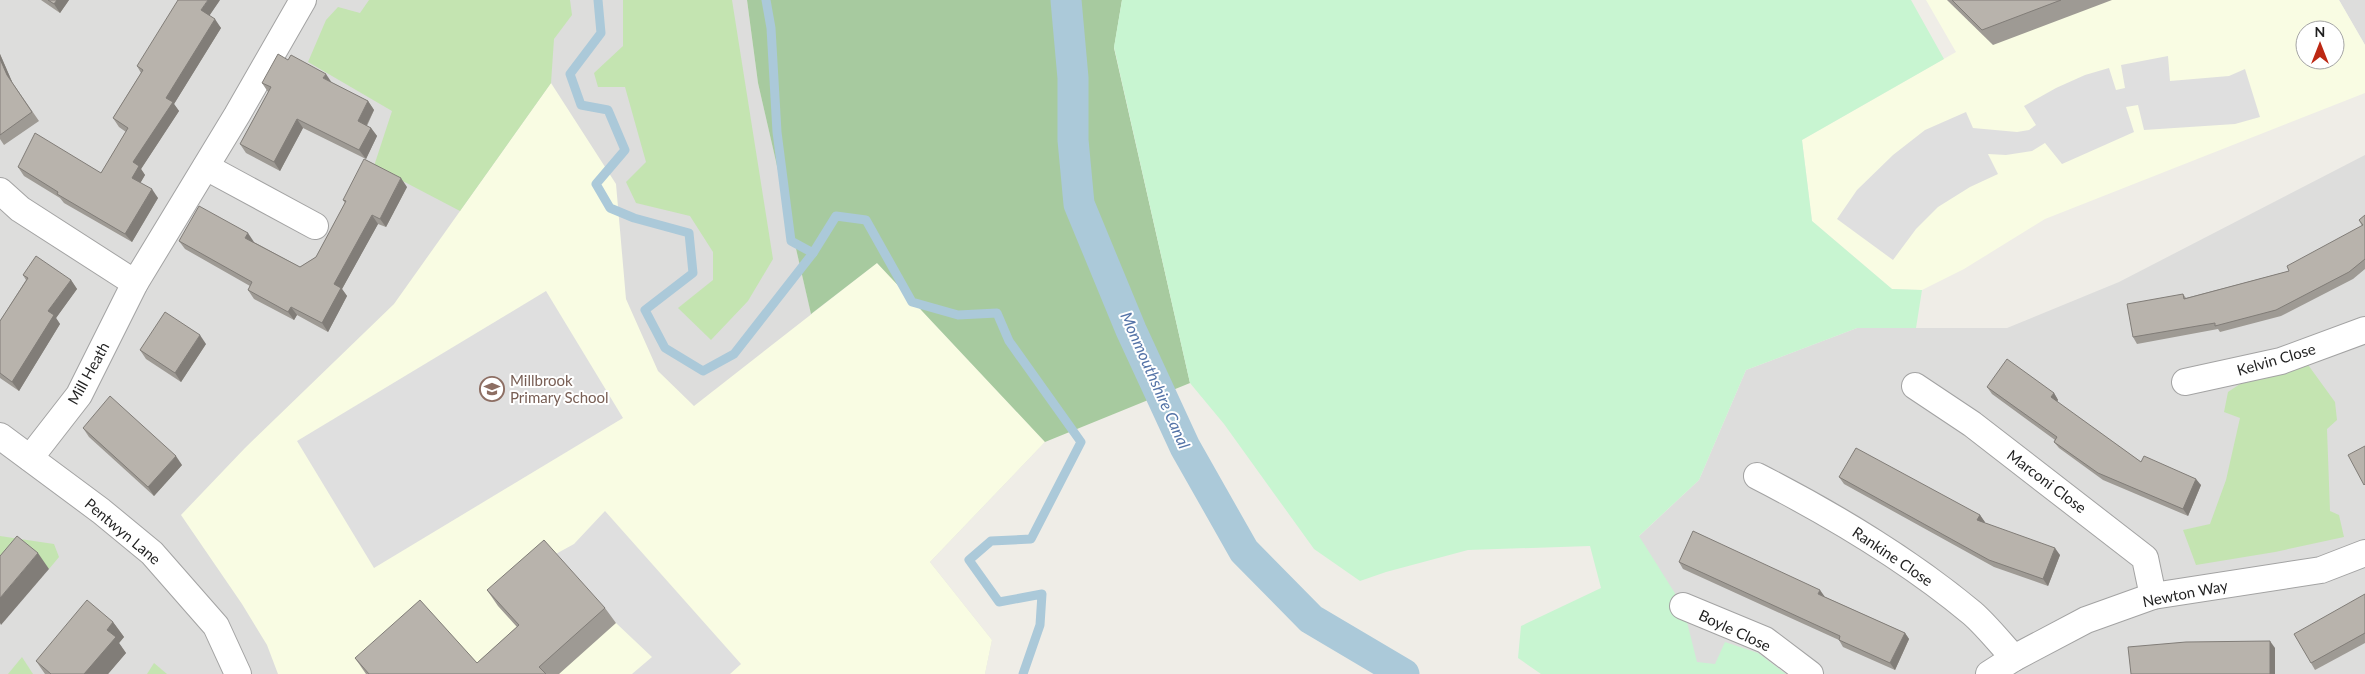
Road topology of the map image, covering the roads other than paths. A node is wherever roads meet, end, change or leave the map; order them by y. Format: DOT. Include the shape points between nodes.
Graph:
graph roads {
  1 [pos="303,0"];
  2 [pos="206,167"];
  3 [pos="0,191"];
  4 [pos="315,226"];
  5 [pos="136,283"];
  6 [pos="2365,330"];
  7 [pos="2185,382"];
  8 [pos="1914,386"];
  9 [pos="0,436"];
  10 [pos="30,458"];
  11 [pos="1757,476"];
  12 [pos="2365,554"];
  13 [pos="2153,596"];
  14 [pos="1683,606"];
  15 [pos="2014,658"];
  16 [pos="238,674"];
  17 [pos="1810,674"];
  18 [pos="1989,674"];
  1 -- 2 [label="street, Mill Heath"];
  2 -- 4 [label="street"];
  2 -- 5 [label="street, Mill Heath"];
  3 -- 5 [label="street" via="20,209"];
  5 -- 10 [label="street, Mill Heath" via="79,394"];
  6 -- 7 [label="street, Kelvin Close" via="2281,361"];
  8 -- 13 [label="street, Marconi Close" via="1972,424 2145,558"];
  9 -- 10 [label="street, Pentwyn Lane"];
  10 -- 16 [label="street, Pentwyn Lane" via="152,553 216,626"];
  11 -- 15 [label="street, Rankine Close" via="1816,506 1906,562 1973,614"];
  12 -- 13 [label="street, Newton Way" via="2321,570"];
  13 -- 15 [label="street, Newton Way" via="2086,620"];
  14 -- 17 [label="street, Boyle Close" via="1765,640"];
  15 -- 18 [label="street, Newton Way"];
}
